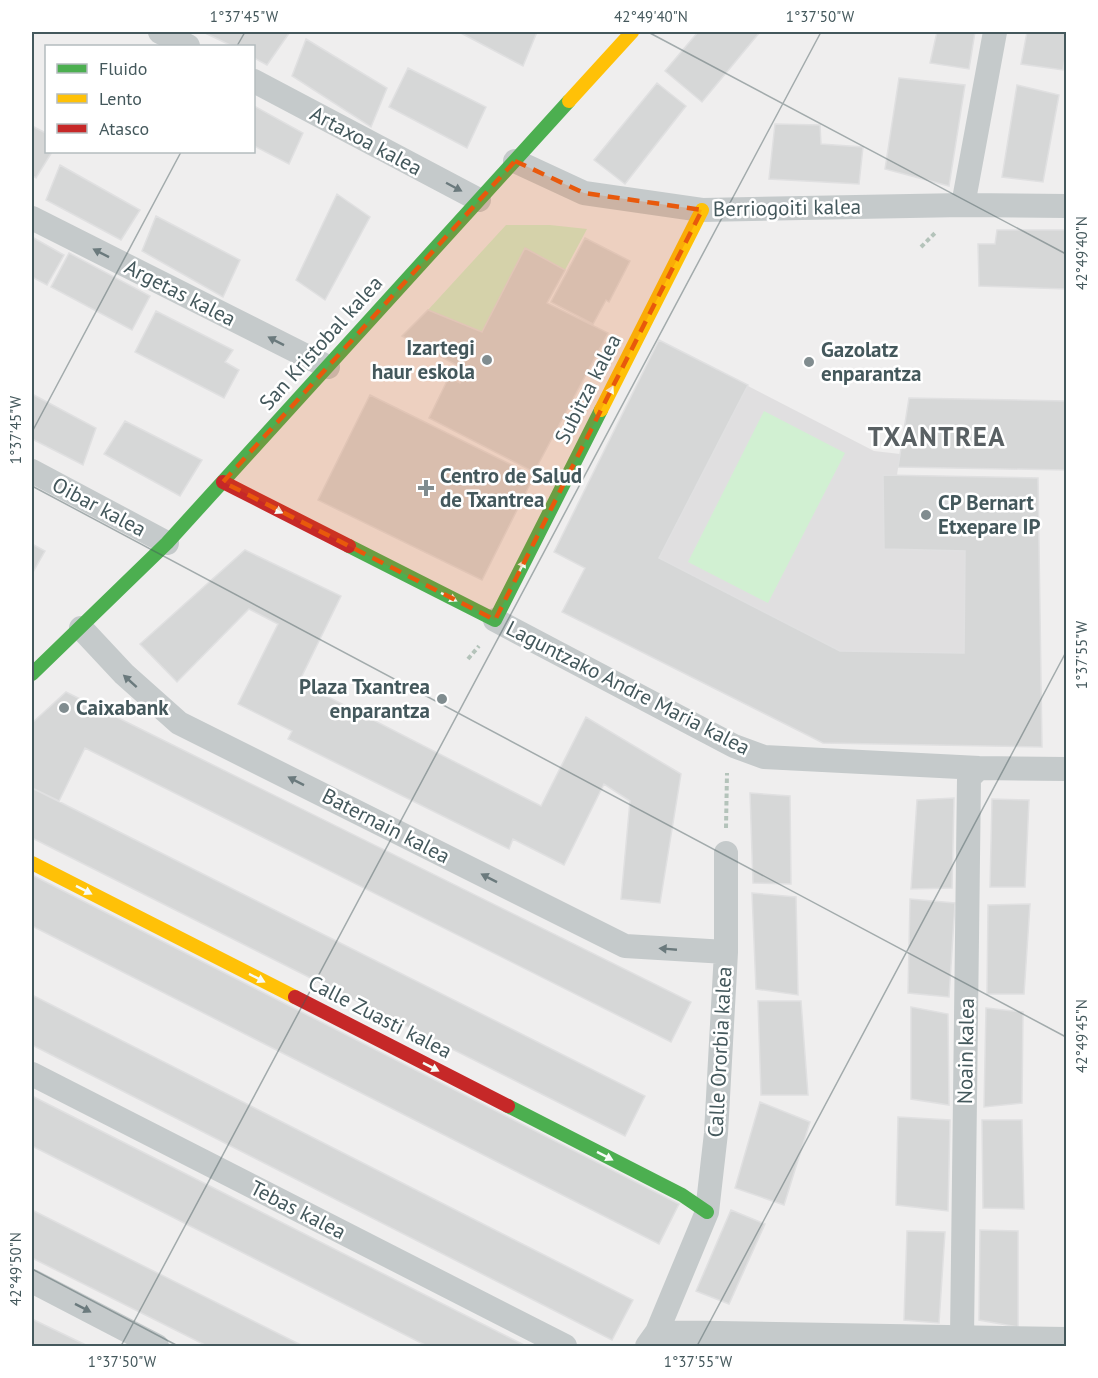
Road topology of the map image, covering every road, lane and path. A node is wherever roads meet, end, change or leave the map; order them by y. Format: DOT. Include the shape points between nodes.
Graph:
graph roads {
  1 [pos="160,32"];
  2 [pos="632,32"];
  3 [pos="995,32"];
  4 [pos="186,45"];
  5 [pos="255,82"];
  6 [pos="515,161"];
  7 [pos="478,200"];
  8 [pos="963,205"];
  9 [pos="1066,206"];
  10 [pos="702,210"];
  11 [pos="32,218"];
  12 [pos="328,367"];
  13 [pos="32,471"];
  14 [pos="223,482"];
  15 [pos="167,543"];
  16 [pos="495,620"];
  17 [pos="81,628"];
  18 [pos="32,674"];
  19 [pos="734,746"];
  20 [pos="979,768"];
  21 [pos="1066,769"];
  22 [pos="726,853"];
  23 [pos="32,863"];
  24 [pos="726,952"];
  25 [pos="32,1074"];
  26 [pos="707,1212"];
  27 [pos="32,1281"];
  28 [pos="962,1337"];
  29 [pos="652,1339"];
  30 [pos="1066,1339"];
  31 [pos="158,1347"];
  32 [pos="565,1347"];
  1 -- 4 [label="street"];
  2 -- 6 [label="street, San Kristobal kalea"];
  3 -- 8 [label="street"];
  5 -- 7 [label="street, Artaxoa kalea, one-way"];
  6 -- 7 [label="street, San Kristobal kalea"];
  6 -- 10 [label="street, Berriogoiti kalea" via="584,192"];
  7 -- 12 [label="street, San Kristobal kalea"];
  8 -- 9 [label="street, Berriogoiti kalea"];
  8 -- 10 [label="street, Berriogoiti kalea"];
  16 -- 10 [label="street, Subitza kalea, one-way"];
  12 -- 11 [label="street, Argetas kalea, one-way"];
  12 -- 14 [label="street, San Kristobal kalea"];
  13 -- 15 [label="street, Oibar kalea"];
  14 -- 15 [label="street, San Kristobal kalea"];
  14 -- 16 [label="street, Laguntzako Andre Maria kalea, one-way"];
  15 -- 17 [label="street, San Kristobal kalea"];
  16 -- 19 [label="street, Laguntzako Andre Maria kalea"];
  17 -- 18 [label="street, San Kristobal kalea"];
  24 -- 17 [label="street, Baternain kalea, one-way" via="625,946 179,723 123,675"];
  19 -- 20 [label="street, Laguntzako Andre Maria kalea" via="764,757"];
  19 -- 22 [label="path" via="727,766"];
  20 -- 21 [label="street, Laguntzako Andre Maria kalea"];
  20 -- 28 [label="street, Noain kalea" via="969,778"];
  22 -- 24 [label="street, Calle Ororbia kalea"];
  23 -- 26 [label="street, Calle Zuasti kalea, one-way" via="682,1195"];
  24 -- 26 [label="street, Calle Ororbia kalea" via="716,1133"];
  25 -- 32 [label="street, Tebas kalea"];
  26 -- 29 [label="street, Calle Ororbia kalea"];
  27 -- 31 [label="street, one-way"];
  28 -- 29 [label="street"];
  28 -- 30 [label="street"];
}
